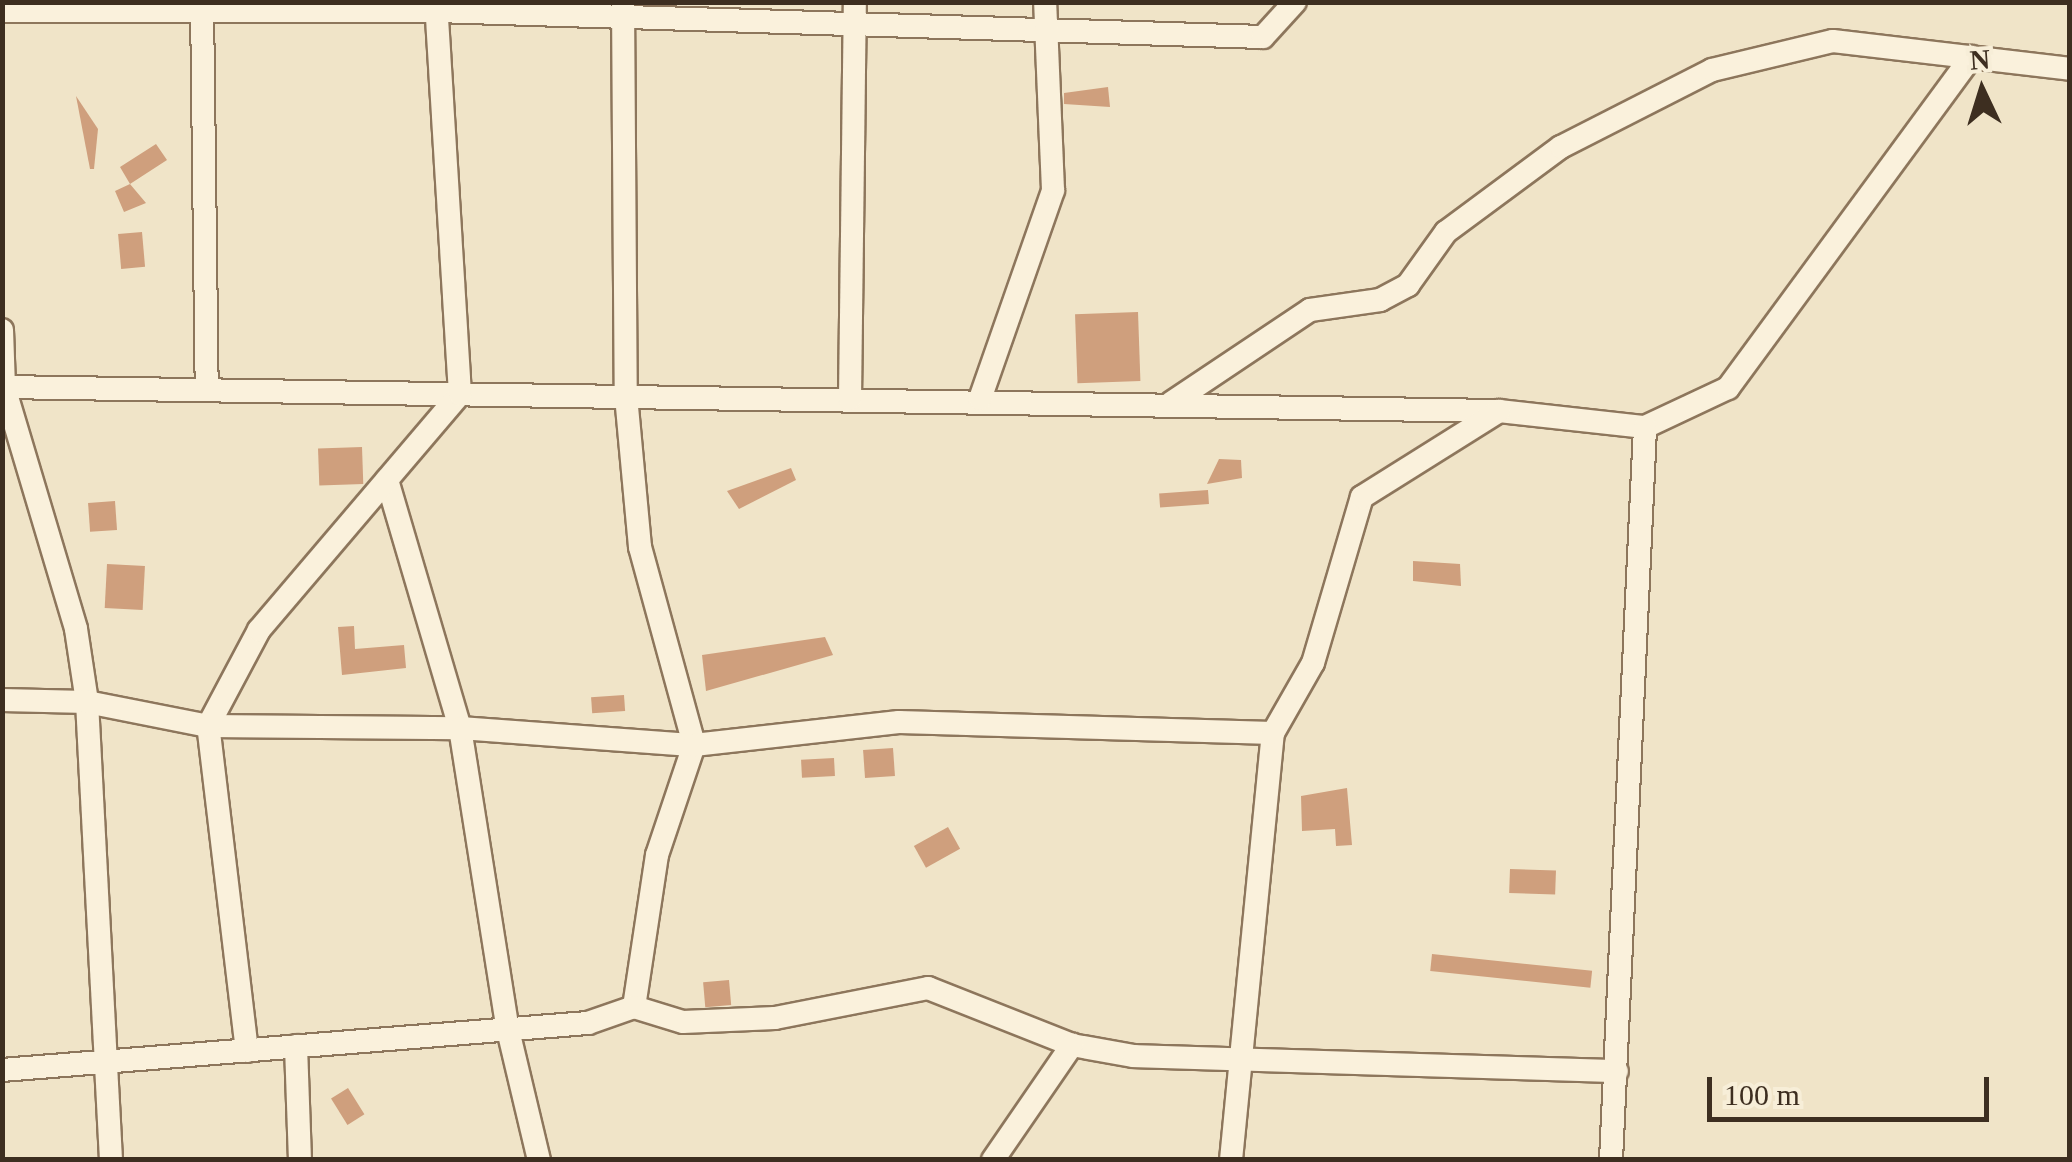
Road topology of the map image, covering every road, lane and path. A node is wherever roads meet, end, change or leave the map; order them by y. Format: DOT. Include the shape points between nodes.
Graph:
graph roads {
  1 [pos="1044,2"];
  2 [pos="1295,2"];
  3 [pos="202,7"];
  4 [pos="436,7"];
  5 [pos="623,9"];
  6 [pos="2,11"];
  7 [pos="855,13"];
  8 [pos="1050,29"];
  9 [pos="1971,57"];
  10 [pos="2070,69"];
  11 [pos="2,330"];
  12 [pos="3,387"];
  13 [pos="207,390"];
  14 [pos="460,394"];
  15 [pos="626,396"];
  16 [pos="850,398"];
  17 [pos="980,398"];
  18 [pos="1170,404"];
  19 [pos="1498,411"];
  20 [pos="1645,428"];
  21 [pos="388,480"];
  22 [pos="2,700"];
  23 [pos="87,702"];
  24 [pos="208,726"];
  25 [pos="460,728"];
  26 [pos="1274,732"];
  27 [pos="694,746"];
  28 [pos="634,1006"];
  29 [pos="508,1030"];
  30 [pos="1072,1045"];
  31 [pos="296,1046"];
  32 [pos="247,1050"];
  33 [pos="1237,1063"];
  34 [pos="105,1066"];
  35 [pos="2,1070"];
  36 [pos="1616,1071"];
  37 [pos="111,1160"];
  38 [pos="300,1160"];
  39 [pos="539,1160"];
  40 [pos="993,1160"];
  41 [pos="1231,1160"];
  42 [pos="1611,1160"];
  1 -- 8 [label="street"];
  2 -- 8 [label="street" via="1263,36"];
  3 -- 4 [label="street"];
  3 -- 6 [label="street"];
  3 -- 13 [label="street"];
  4 -- 5 [label="street"];
  4 -- 14 [label="street"];
  5 -- 7 [label="street"];
  5 -- 15 [label="street"];
  7 -- 8 [label="street"];
  7 -- 16 [label="street"];
  8 -- 17 [label="street" via="1053,190"];
  9 -- 10 [label="street"];
  9 -- 18 [label="street" via="1834,41 1712,70 1561,147 1446,232 1408,284 1380,300 1310,310"];
  9 -- 20 [label="street" via="1927,129 1728,388"];
  11 -- 12 [label="street"];
  12 -- 13 [label="street"];
  12 -- 23 [label="street" via="76,629"];
  13 -- 14 [label="street"];
  14 -- 15 [label="street"];
  14 -- 21 [label="street"];
  15 -- 16 [label="street"];
  15 -- 27 [label="street" via="648,593"];
  16 -- 17 [label="street"];
  17 -- 18 [label="street"];
  18 -- 19 [label="street"];
  19 -- 20 [label="street"];
  19 -- 26 [label="street" via="1362,497 1313,663"];
  20 -- 36 [label="street"];
  21 -- 24 [label="street" via="259,630"];
  21 -- 25 [label="street"];
  22 -- 23 [label="street"];
  23 -- 24 [label="street"];
  23 -- 34 [label="street"];
  24 -- 25 [label="street"];
  24 -- 32 [label="street"];
  25 -- 27 [label="street"];
  25 -- 29 [label="street"];
  26 -- 27 [label="street" via="899,722"];
  26 -- 33 [label="street"];
  27 -- 28 [label="street" via="657,855"];
  28 -- 29 [label="street" via="588,1023"];
  28 -- 30 [label="street" via="683,1022 775,1018 928,988"];
  29 -- 31 [label="street"];
  29 -- 39 [label="street"];
  30 -- 33 [label="street"];
  30 -- 40 [label="street"];
  31 -- 32 [label="street"];
  31 -- 38 [label="street"];
  32 -- 34 [label="street"];
  33 -- 36 [label="street"];
  33 -- 41 [label="street"];
  34 -- 35 [label="street"];
  34 -- 37 [label="street"];
  36 -- 42 [label="street"];
}
